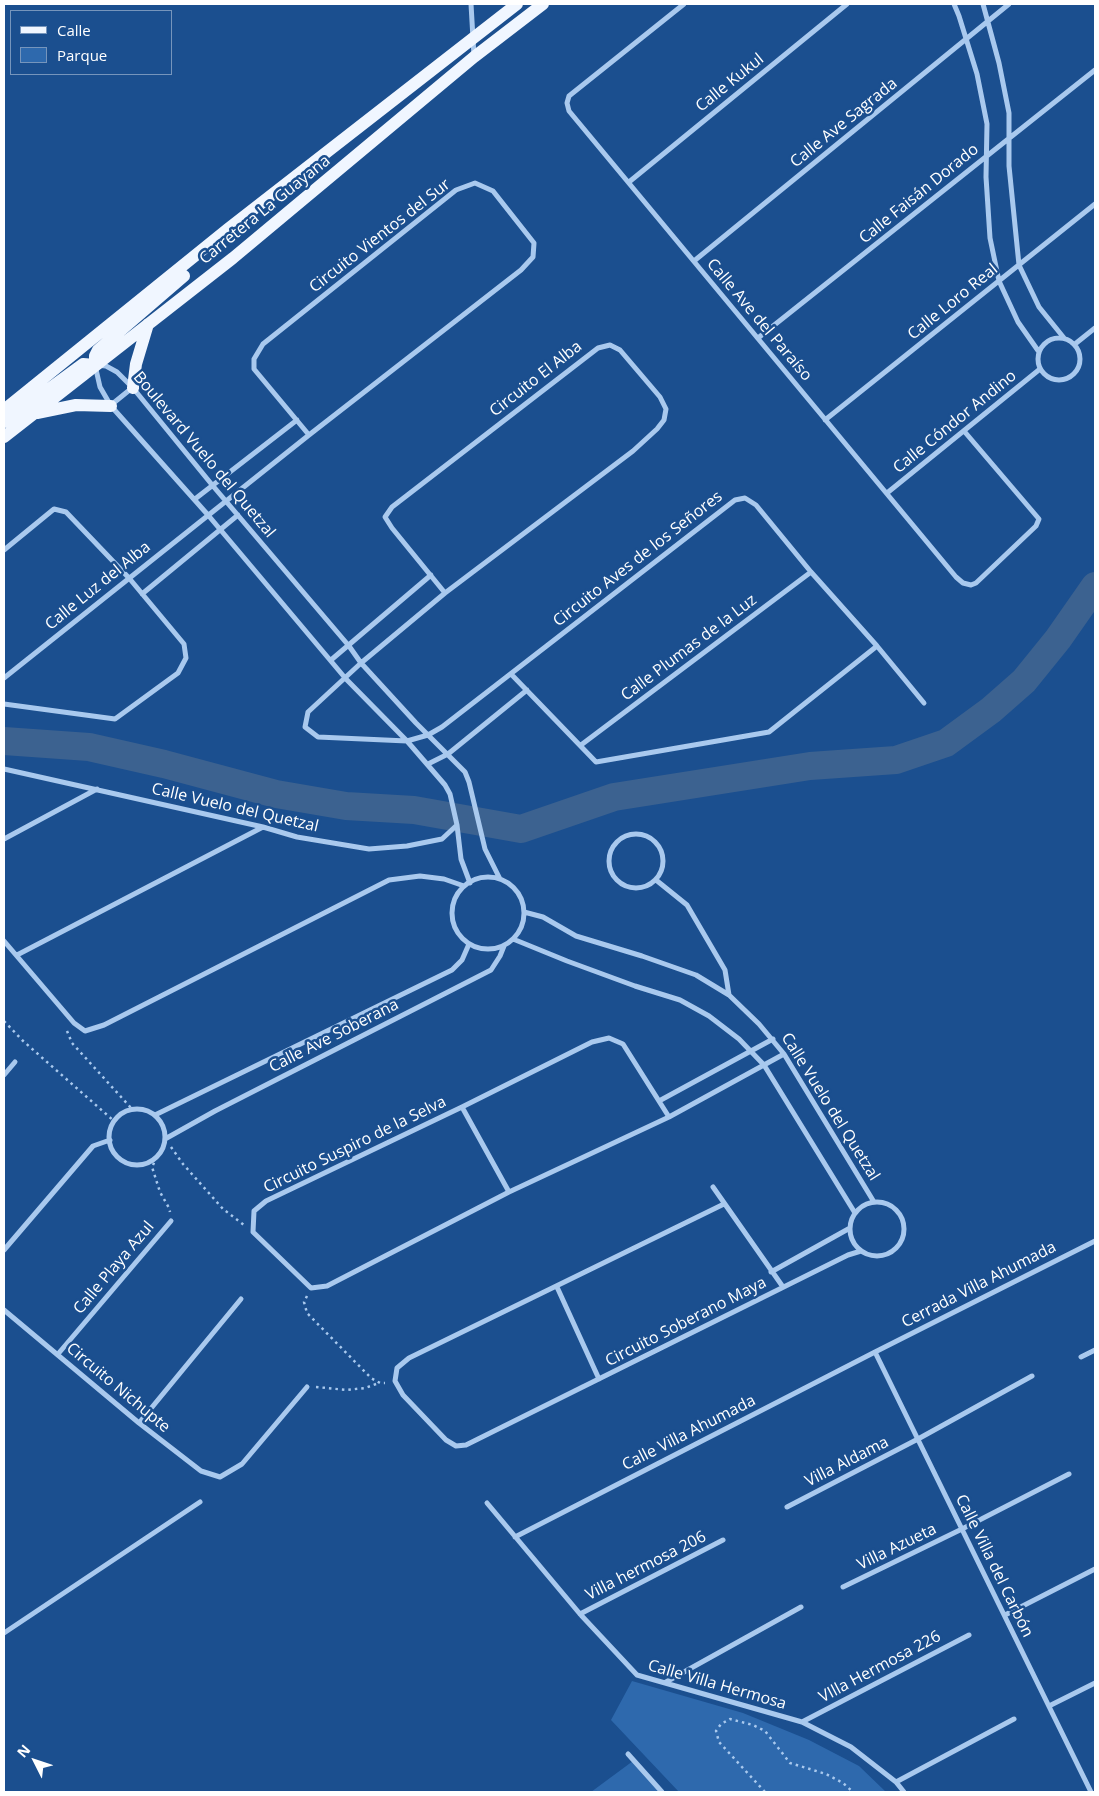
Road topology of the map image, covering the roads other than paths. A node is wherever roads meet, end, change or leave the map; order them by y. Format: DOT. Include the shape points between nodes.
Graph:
graph roads {
  1 [pos="471,4"];
  2 [pos="517,4"];
  3 [pos="543,4"];
  4 [pos="684,4"];
  5 [pos="847,4"];
  6 [pos="954,4"];
  7 [pos="982,4"];
  8 [pos="1008,4"];
  9 [pos="987,21"];
  10 [pos="474,37"];
  11 [pos="966,38"];
  12 [pos="474,57"];
  13 [pos="1095,70"];
  14 [pos="1009,138"];
  15 [pos="986,157"];
  16 [pos="629,182"];
  17 [pos="1095,204"];
  18 [pos="228,230"];
  19 [pos="694,261"];
  20 [pos="1018,265"];
  21 [pos="999,281"];
  22 [pos="148,324"];
  23 [pos="1095,328"];
  24 [pos="758,338"];
  25 [pos="1064,338"];
  26 [pos="1075,344"];
  27 [pos="1039,352"];
  28 [pos="95,365"];
  29 [pos="1040,369"];
  30 [pos="133,388"];
  31 [pos="111,406"];
  32 [pos="4,410"];
  33 [pos="34,413"];
  34 [pos="297,420"];
  35 [pos="825,420"];
  36 [pos="4,422"];
  37 [pos="964,431"];
  38 [pos="309,435"];
  39 [pos="4,437"];
  40 [pos="213,486"];
  41 [pos="886,494"];
  42 [pos="195,499"];
  43 [pos="226,501"];
  44 [pos="208,515"];
  45 [pos="238,515"];
  46 [pos="220,529"];
  47 [pos="4,550"];
  48 [pos="811,572"];
  49 [pos="430,575"];
  50 [pos="129,578"];
  51 [pos="142,594"];
  52 [pos="445,594"];
  53 [pos="349,646"];
  54 [pos="877,646"];
  55 [pos="330,660"];
  56 [pos="361,663"];
  57 [pos="510,674"];
  58 [pos="4,678"];
  59 [pos="346,678"];
  60 [pos="527,690"];
  61 [pos="924,703"];
  62 [pos="4,704"];
  63 [pos="428,735"];
  64 [pos="407,741"];
  65 [pos="582,745"];
  66 [pos="448,754"];
  67 [pos="428,764"];
  68 [pos="4,769"];
  69 [pos="97,789"];
  70 [pos="457,825"];
  71 [pos="264,827"];
  72 [pos="4,839"];
  73 [pos="500,879"];
  74 [pos="656,880"];
  75 [pos="467,885"];
  76 [pos="524,912"];
  77 [pos="513,939"];
  78 [pos="4,941"];
  79 [pos="469,944"];
  80 [pos="504,946"];
  81 [pos="17,955"];
  82 [pos="729,995"];
  83 [pos="773,1039"];
  84 [pos="753,1051"];
  85 [pos="784,1054"];
  86 [pos="15,1062"];
  87 [pos="764,1065"];
  88 [pos="4,1075"];
  89 [pos="659,1101"];
  90 [pos="462,1107"];
  91 [pos="155,1114"];
  92 [pos="669,1117"];
  93 [pos="165,1138"];
  94 [pos="110,1140"];
  95 [pos="713,1187"];
  96 [pos="509,1192"];
  97 [pos="874,1202"];
  98 [pos="724,1204"];
  99 [pos="855,1213"];
  100 [pos="171,1221"];
  101 [pos="850,1228"];
  102 [pos="1095,1241"];
  103 [pos="4,1250"];
  104 [pos="861,1251"];
  105 [pos="771,1272"];
  106 [pos="557,1287"];
  107 [pos="783,1287"];
  108 [pos="241,1299"];
  109 [pos="4,1310"];
  110 [pos="1095,1350"];
  111 [pos="875,1352"];
  112 [pos="58,1354"];
  113 [pos="1081,1357"];
  114 [pos="1032,1376"];
  115 [pos="599,1379"];
  116 [pos="307,1387"];
  117 [pos="139,1423"];
  118 [pos="918,1439"];
  119 [pos="1069,1474"];
  120 [pos="200,1502"];
  121 [pos="487,1503"];
  122 [pos="787,1507"];
  123 [pos="962,1530"];
  124 [pos="515,1537"];
  125 [pos="724,1540"];
  126 [pos="1095,1569"];
  127 [pos="843,1587"];
  128 [pos="801,1607"];
  129 [pos="580,1614"];
  130 [pos="1004,1616"];
  131 [pos="4,1633"];
  132 [pos="969,1635"];
  133 [pos="666,1682"];
  134 [pos="1095,1683"];
  135 [pos="1049,1706"];
  136 [pos="1014,1719"];
  137 [pos="802,1722"];
  138 [pos="628,1754"];
  139 [pos="896,1782"];
  140 [pos="662,1792"];
  141 [pos="904,1792"];
  142 [pos="1091,1792"];
  1 -- 10 [label="street"];
  2 -- 10 [label="main road, Carretera La Guayana"];
  3 -- 12 [label="main road, Carretera La Guayana"];
  4 -- 16 [label="street, Calle Ave del Paraíso" via="570,96 567,103 569,111"];
  5 -- 16 [label="street, Calle Kukul"];
  6 -- 11 [label="street"];
  7 -- 9 [label="street"];
  8 -- 9 [label="street, Calle Ave Sagrada"];
  9 -- 11 [label="street, Calle Ave Sagrada"];
  9 -- 14 [label="street" via="1009,113"];
  10 -- 12 [label="street"];
  10 -- 18 [label="main road, Carretera La Guayana"];
  11 -- 15 [label="street" via="978,74 987,124"];
  11 -- 19 [label="street, Calle Ave Sagrada"];
  12 -- 22 [label="main road, Carretera La Guayana" via="233,258"];
  13 -- 14 [label="street, Calle Faisán Dorado"];
  14 -- 15 [label="street, Calle Faisán Dorado"];
  14 -- 20 [label="street"];
  15 -- 21 [label="street" via="990,238"];
  15 -- 24 [label="street, Calle Faisán Dorado"];
  16 -- 19 [label="street, Calle Ave del Paraíso"];
  17 -- 20 [label="street, Calle Loro Real"];
  18 -- 28 [label="main road" via="216,248 98,350"];
  18 -- 32 [label="main road, Carretera La Guayana"];
  19 -- 24 [label="street, Calle Ave del Paraíso"];
  20 -- 21 [label="street, Calle Loro Real"];
  20 -- 25 [label="street" via="1039,307"];
  21 -- 27 [label="street" via="1018,322"];
  21 -- 35 [label="street, Calle Loro Real"];
  22 -- 28 [label="main road, Carretera La Guayana"];
  22 -- 30 [label="main road" via="136,364"];
  23 -- 26 [label="street"];
  24 -- 35 [label="street, Calle Ave del Paraíso"];
  25 -- 26 [label="street"];
  25 -- 27 [label="street" via="1046,342"];
  26 -- 29 [label="street" via="1081,357 1072,376 1058,381"];
  27 -- 29 [label="street"];
  28 -- 30 [label="street, Boulevard Vuelo del Quetzal" via="117,372"];
  28 -- 31 [label="street" via="100,387"];
  28 -- 33 [label="main road, Carretera La Guayana"];
  28 -- 36 [label="main road" via="83,364"];
  29 -- 37 [label="street, Calle Cóndor Andino"];
  30 -- 31 [label="street"];
  30 -- 40 [label="street, Boulevard Vuelo del Quetzal"];
  31 -- 33 [label="main road" via="76,405"];
  31 -- 42 [label="street"];
  33 -- 39 [label="main road, Carretera La Guayana"];
  34 -- 38 [label="street, Circuito Vientos del Sur"];
  34 -- 38 [label="street, Circuito Vientos del Sur" via="254,369 254,359 263,344 456,190 475,183 493,191 534,243 533,257 521,270"];
  34 -- 40 [label="street"];
  35 -- 41 [label="street, Calle Ave del Paraíso"];
  37 -- 41 [label="street, Calle Cóndor Andino"];
  37 -- 41 [label="street, Calle Ave del Paraíso" via="1039,519 1036,526 976,583 963,583 956,577"];
  38 -- 43 [label="street, Circuito Vientos del Sur"];
  40 -- 42 [label="street"];
  40 -- 43 [label="street, Boulevard Vuelo del Quetzal"];
  42 -- 44 [label="street"];
  43 -- 44 [label="street, Calle Luz del Alba"];
  43 -- 45 [label="street, Boulevard Vuelo del Quetzal"];
  44 -- 46 [label="street"];
  44 -- 50 [label="street, Calle Luz del Alba"];
  45 -- 46 [label="street, Calle Luz del Alba"];
  45 -- 53 [label="street, Boulevard Vuelo del Quetzal"];
  46 -- 51 [label="street, Calle Luz del Alba"];
  46 -- 55 [label="street"];
  47 -- 50 [label="street" via="54,509 66,512"];
  48 -- 54 [label="street, Circuito Aves de los Señores"];
  48 -- 57 [label="street, Circuito Aves de los Señores" via="756,505 745,498 735,500"];
  48 -- 65 [label="street, Calle Plumas de la Luz"];
  49 -- 52 [label="street, Circuito El Alba"];
  49 -- 52 [label="street, Circuito El Alba" via="385,517 392,507 598,348 610,345 620,350 660,397 666,409 657,430"];
  49 -- 53 [label="street"];
  50 -- 51 [label="street"];
  50 -- 58 [label="street, Calle Luz del Alba"];
  51 -- 62 [label="street" via="184,644 186,658 178,673 115,719"];
  52 -- 56 [label="street, Circuito El Alba"];
  53 -- 55 [label="street"];
  53 -- 56 [label="street, Boulevard Vuelo del Quetzal"];
  54 -- 61 [label="street, Circuito Aves de los Señores"];
  54 -- 65 [label="street" via="769,732 596,762"];
  55 -- 59 [label="street"];
  56 -- 59 [label="street, Circuito El Alba"];
  56 -- 63 [label="street, Boulevard Vuelo del Quetzal"];
  57 -- 60 [label="street"];
  57 -- 63 [label="street, Circuito Aves de los Señores"];
  59 -- 64 [label="street"];
  59 -- 64 [label="street, Circuito El Alba" via="308,712 305,727 318,737"];
  60 -- 65 [label="street"];
  60 -- 66 [label="street"];
  63 -- 64 [label="street, Circuito Aves de los Señores"];
  63 -- 66 [label="street, Boulevard Vuelo del Quetzal"];
  64 -- 67 [label="street"];
  66 -- 67 [label="street"];
  66 -- 73 [label="street, Boulevard Vuelo del Quetzal" via="465,772 485,849"];
  67 -- 70 [label="street" via="450,794"];
  68 -- 69 [label="street, Calle Vuelo del Quetzal"];
  69 -- 71 [label="street, Calle Vuelo del Quetzal"];
  69 -- 72 [label="street"];
  70 -- 71 [label="street, Calle Vuelo del Quetzal" via="442,839 369,849 297,837"];
  70 -- 75 [label="street"];
  71 -- 81 [label="street"];
  73 -- 75 [label="street" via="488,877"];
  73 -- 76 [label="street" via="520,896"];
  74 -- 74 [label="street" via="663,866 657,842 650,836 631,833 615,843 608,858 615,879 632,888 648,886"];
  74 -- 82 [label="street" via="687,905 725,970"];
  75 -- 79 [label="street" via="453,904 452,916 454,928"];
  75 -- 81 [label="street" via="444,878 420,876 388,880 104,1025 85,1031 74,1023"];
  76 -- 77 [label="street" via="522,924"];
  76 -- 82 [label="street, Calle Vuelo del Quetzal" via="543,918 576,936 696,975"];
  77 -- 80 [label="street"];
  77 -- 84 [label="street, Calle Vuelo del Quetzal" via="680,1000 709,1016"];
  78 -- 81 [label="street"];
  79 -- 80 [label="street" via="480,949"];
  79 -- 91 [label="street, Calle Ave Soberana" via="462,960 452,970"];
  80 -- 93 [label="street, Calle Ave Soberana" via="491,970"];
  82 -- 83 [label="street, Calle Vuelo del Quetzal"];
  83 -- 84 [label="street"];
  83 -- 85 [label="street, Calle Vuelo del Quetzal"];
  84 -- 87 [label="street, Calle Vuelo del Quetzal"];
  84 -- 89 [label="street"];
  85 -- 87 [label="street"];
  85 -- 97 [label="street, Calle Vuelo del Quetzal"];
  86 -- 88 [label="street"];
  87 -- 92 [label="street"];
  87 -- 99 [label="street, Calle Vuelo del Quetzal"];
  89 -- 90 [label="street, Circuito Suspiro de la Selva" via="622,1044 609,1038 592,1042"];
  89 -- 92 [label="street, Circuito Suspiro de la Selva"];
  90 -- 96 [label="street, Circuito Suspiro de la Selva"];
  90 -- 96 [label="street, Circuito Suspiro de la Selva" via="266,1201 254,1211 253,1232 311,1288 327,1286"];
  91 -- 93 [label="street" via="163,1125"];
  91 -- 94 [label="street" via="132,1109 122,1114 114,1121"];
  92 -- 96 [label="street"];
  93 -- 94 [label="street" via="157,1157 138,1165 128,1164 119,1158 112,1150"];
  94 -- 103 [label="street" via="93,1146"];
  95 -- 98 [label="street, Circuito Soberano Maya"];
  97 -- 99 [label="street" via="867,1203"];
  97 -- 104 [label="street" via="890,1204 901,1216 902,1239 898,1246 884,1254 876,1256"];
  98 -- 105 [label="street, Circuito Soberano Maya"];
  98 -- 106 [label="street"];
  99 -- 101 [label="street"];
  100 -- 112 [label="street, Calle Playa Azul"];
  101 -- 104 [label="street" via="851,1237"];
  101 -- 105 [label="street, Circuito Soberano Maya"];
  102 -- 111 [label="street, Cerrada Villa Ahumada"];
  104 -- 107 [label="street, Circuito Soberano Maya"];
  105 -- 107 [label="street, Circuito Soberano Maya"];
  106 -- 115 [label="street, Circuito Soberano Maya"];
  106 -- 115 [label="street, Circuito Soberano Maya" via="410,1358 397,1368 395,1381 446,1440 456,1446 466,1445"];
  107 -- 115 [label="street, Circuito Soberano Maya"];
  108 -- 117 [label="street"];
  109 -- 112 [label="street, Circuito Nichupte"];
  110 -- 113 [label="street"];
  111 -- 118 [label="street, Calle Villa del Carbón"];
  111 -- 124 [label="street, Calle Villa Ahumada"];
  112 -- 117 [label="street, Circuito Nichupte"];
  114 -- 118 [label="street, Villa Aldama"];
  116 -- 117 [label="street, Circuito Nichupte" via="242,1464 220,1477 201,1471"];
  118 -- 122 [label="street, Villa Aldama"];
  118 -- 123 [label="street, Calle Villa del Carbón"];
  119 -- 123 [label="street, Villa Azueta"];
  120 -- 131 [label="street"];
  121 -- 124 [label="street, Calle Villa Hermosa"];
  123 -- 127 [label="street, Villa Azueta"];
  123 -- 130 [label="street, Calle Villa del Carbón"];
  124 -- 129 [label="street, Calle Villa Hermosa"];
  125 -- 129 [label="street, Villa hermosa 206"];
  126 -- 130 [label="street"];
  128 -- 133 [label="street"];
  129 -- 133 [label="street, Calle Villa Hermosa" via="637,1675"];
  130 -- 135 [label="street, Calle Villa del Carbón"];
  132 -- 137 [label="street, VIlla Hermosa 226"];
  133 -- 137 [label="street, Calle Villa Hermosa"];
  134 -- 135 [label="street"];
  135 -- 142 [label="street, Calle Villa del Carbón"];
  136 -- 139 [label="street"];
  137 -- 139 [label="street, Calle Villa Hermosa" via="851,1748"];
  138 -- 140 [label="street"];
  139 -- 141 [label="street, Calle Villa Hermosa"];
}
